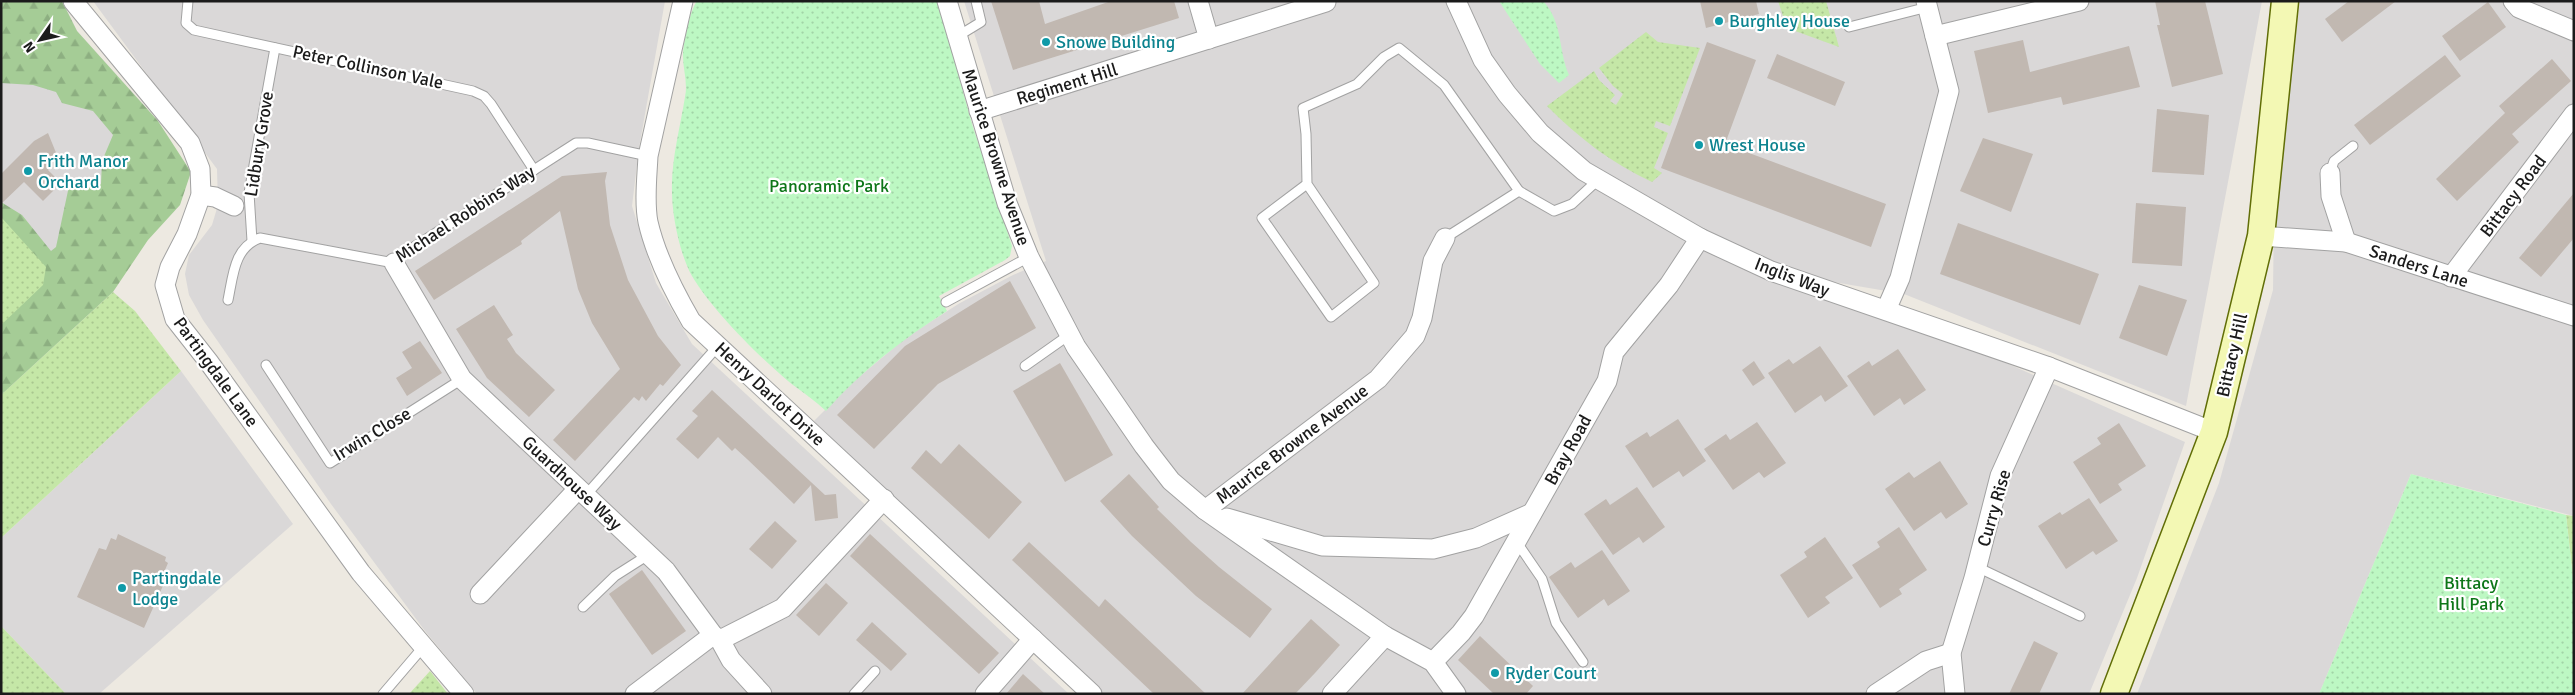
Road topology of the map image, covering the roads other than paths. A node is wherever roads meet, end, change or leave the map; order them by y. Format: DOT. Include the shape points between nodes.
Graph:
graph roads {
  1 [pos="73,1"];
  2 [pos="188,1"];
  3 [pos="684,1"];
  4 [pos="947,1"];
  5 [pos="976,1"];
  6 [pos="1198,1"];
  7 [pos="1456,1"];
  8 [pos="2079,1"];
  9 [pos="2285,1"];
  10 [pos="2513,1"];
  11 [pos="1326,2"];
  12 [pos="1927,4"];
  13 [pos="1849,27"];
  14 [pos="2574,31"];
  15 [pos="958,36"];
  16 [pos="1935,36"];
  17 [pos="1209,39"];
  18 [pos="275,48"];
  19 [pos="979,111"];
  20 [pos="2574,114"];
  21 [pos="2353,146"];
  22 [pos="648,156"];
  23 [pos="534,170"];
  24 [pos="2330,173"];
  25 [pos="1599,179"];
  26 [pos="1307,184"];
  27 [pos="1519,192"];
  28 [pos="201,195"];
  29 [pos="234,206"];
  30 [pos="2260,236"];
  31 [pos="1445,238"];
  32 [pos="1700,238"];
  33 [pos="252,241"];
  34 [pos="2346,242"];
  35 [pos="1029,257"];
  36 [pos="394,263"];
  37 [pos="2451,276"];
  38 [pos="228,300"];
  39 [pos="946,302"];
  40 [pos="1886,310"];
  41 [pos="2574,316"];
  42 [pos="1069,335"];
  43 [pos="718,346"];
  44 [pos="266,365"];
  45 [pos="1025,366"];
  46 [pos="2049,367"];
  47 [pos="462,379"];
  48 [pos="2214,432"];
  49 [pos="582,492"];
  50 [pos="884,500"];
  51 [pos="1205,510"];
  52 [pos="1532,513"];
  53 [pos="1516,541"];
  54 [pos="648,555"];
  55 [pos="1977,567"];
  56 [pos="480,594"];
  57 [pos="583,607"];
  58 [pos="2080,616"];
  59 [pos="1385,636"];
  60 [pos="716,638"];
  61 [pos="1034,639"];
  62 [pos="424,646"];
  63 [pos="1951,653"];
  64 [pos="1433,662"];
  65 [pos="1583,662"];
  66 [pos="875,671"];
  67 [pos="383,694"];
  68 [pos="464,694"];
  69 [pos="635,694"];
  70 [pos="762,694"];
  71 [pos="854,694"];
  72 [pos="985,694"];
  73 [pos="1092,694"];
  74 [pos="1332,694"];
  75 [pos="1456,694"];
  76 [pos="1876,694"];
  77 [pos="1956,694"];
  78 [pos="2114,694"];
  1 -- 28 [label="street, Partingdale Lane" via="190,143 200,169"];
  2 -- 18 [label="lane, Peter Collinson Vale" via="186,22 189,27"];
  3 -- 22 [label="street, Henry Darlot Drive"];
  4 -- 15 [label="street, Maurice Browne Avenue"];
  5 -- 15 [label="lane" via="981,22"];
  6 -- 17 [label="street"];
  7 -- 25 [label="street, Inglis Way" via="1482,60 1507,94 1540,133"];
  8 -- 16 [label="street"];
  9 -- 30 [label="main road, Bittacy Hill"];
  10 -- 14 [label="street" via="2518,8"];
  11 -- 17 [label="street, Regiment Hill"];
  12 -- 13 [label="lane"];
  12 -- 16 [label="street"];
  15 -- 19 [label="street, Maurice Browne Avenue"];
  16 -- 40 [label="street" via="1950,91 1900,278"];
  17 -- 19 [label="street, Regiment Hill"];
  18 -- 23 [label="lane, Peter Collinson Vale" via="456,85 484,96"];
  18 -- 33 [label="lane, Lidbury Grove" via="249,193"];
  19 -- 35 [label="street, Maurice Browne Avenue" via="1007,203"];
  20 -- 37 [label="street, Bittacy Road"];
  21 -- 24 [label="lane" via="2334,161"];
  22 -- 23 [label="lane, Michael Robbins Way" via="576,143"];
  22 -- 43 [label="street, Henry Darlot Drive" via="648,221 664,269 691,321"];
  23 -- 36 [label="lane, Michael Robbins Way" via="403,254"];
  24 -- 34 [label="street" via="2331,196"];
  25 -- 27 [label="lane" via="1572,204 1554,211"];
  25 -- 32 [label="street, Inglis Way"];
  26 -- 26 [label="lane" via="1374,284 1330,317 1262,218"];
  26 -- 27 [label="lane" via="1302,108 1357,84 1384,57 1399,48 1444,85"];
  27 -- 31 [label="lane"];
  28 -- 29 [label="street" via="215,197"];
  28 -- 62 [label="street, Partingdale Lane" via="165,285 175,319 355,565"];
  30 -- 34 [label="street, Sanders Lane"];
  30 -- 48 [label="main road, Bittacy Hill"];
  31 -- 51 [label="street, Maurice Browne Avenue" via="1433,261 1422,318 1415,336 1378,378"];
  32 -- 40 [label="street, Inglis Way" via="1771,271"];
  32 -- 52 [label="street, Bray Road" via="1669,285 1614,352 1607,381"];
  33 -- 36 [label="lane, Michael Robbins Way" via="260,238"];
  33 -- 38 [label="lane" via="237,259"];
  34 -- 37 [label="street, Sanders Lane"];
  35 -- 39 [label="lane"];
  35 -- 42 [label="street, Maurice Browne Avenue"];
  36 -- 47 [label="street, Guardhouse Way"];
  37 -- 41 [label="street, Sanders Lane"];
  40 -- 46 [label="street, Inglis Way"];
  42 -- 45 [label="lane"];
  42 -- 51 [label="street, Maurice Browne Avenue" via="1144,446 1172,481"];
  43 -- 49 [label="lane"];
  43 -- 50 [label="street, Henry Darlot Drive"];
  44 -- 47 [label="lane, Irwin Close" via="330,463"];
  46 -- 48 [label="street, Inglis Way"];
  46 -- 55 [label="street, Curry Rise" via="2000,476"];
  47 -- 49 [label="street, Guardhouse Way"];
  48 -- 78 [label="main road, Bittacy Hill"];
  49 -- 54 [label="street, Guardhouse Way"];
  49 -- 56 [label="street"];
  50 -- 60 [label="street" via="784,608"];
  50 -- 61 [label="street, Henry Darlot Drive"];
  51 -- 52 [label="street" via="1322,546 1432,549 1476,538"];
  51 -- 59 [label="street"];
  52 -- 53 [label="street, Bray Road"];
  53 -- 64 [label="street, Bray Road" via="1474,616"];
  53 -- 65 [label="lane" via="1542,579 1556,623"];
  54 -- 57 [label="lane" via="615,576"];
  54 -- 60 [label="street, Guardhouse Way" via="666,571"];
  55 -- 58 [label="lane"];
  55 -- 63 [label="street, Curry Rise"];
  59 -- 64 [label="street"];
  59 -- 74 [label="street"];
  60 -- 69 [label="street"];
  60 -- 70 [label="street, Guardhouse Way"];
  61 -- 72 [label="street"];
  61 -- 73 [label="street, Henry Darlot Drive"];
  62 -- 67 [label="lane"];
  62 -- 68 [label="street, Partingdale Lane"];
  63 -- 76 [label="street" via="1926,661"];
  63 -- 77 [label="street, Curry Rise"];
  64 -- 75 [label="street"];
  66 -- 71 [label="lane"];
}
